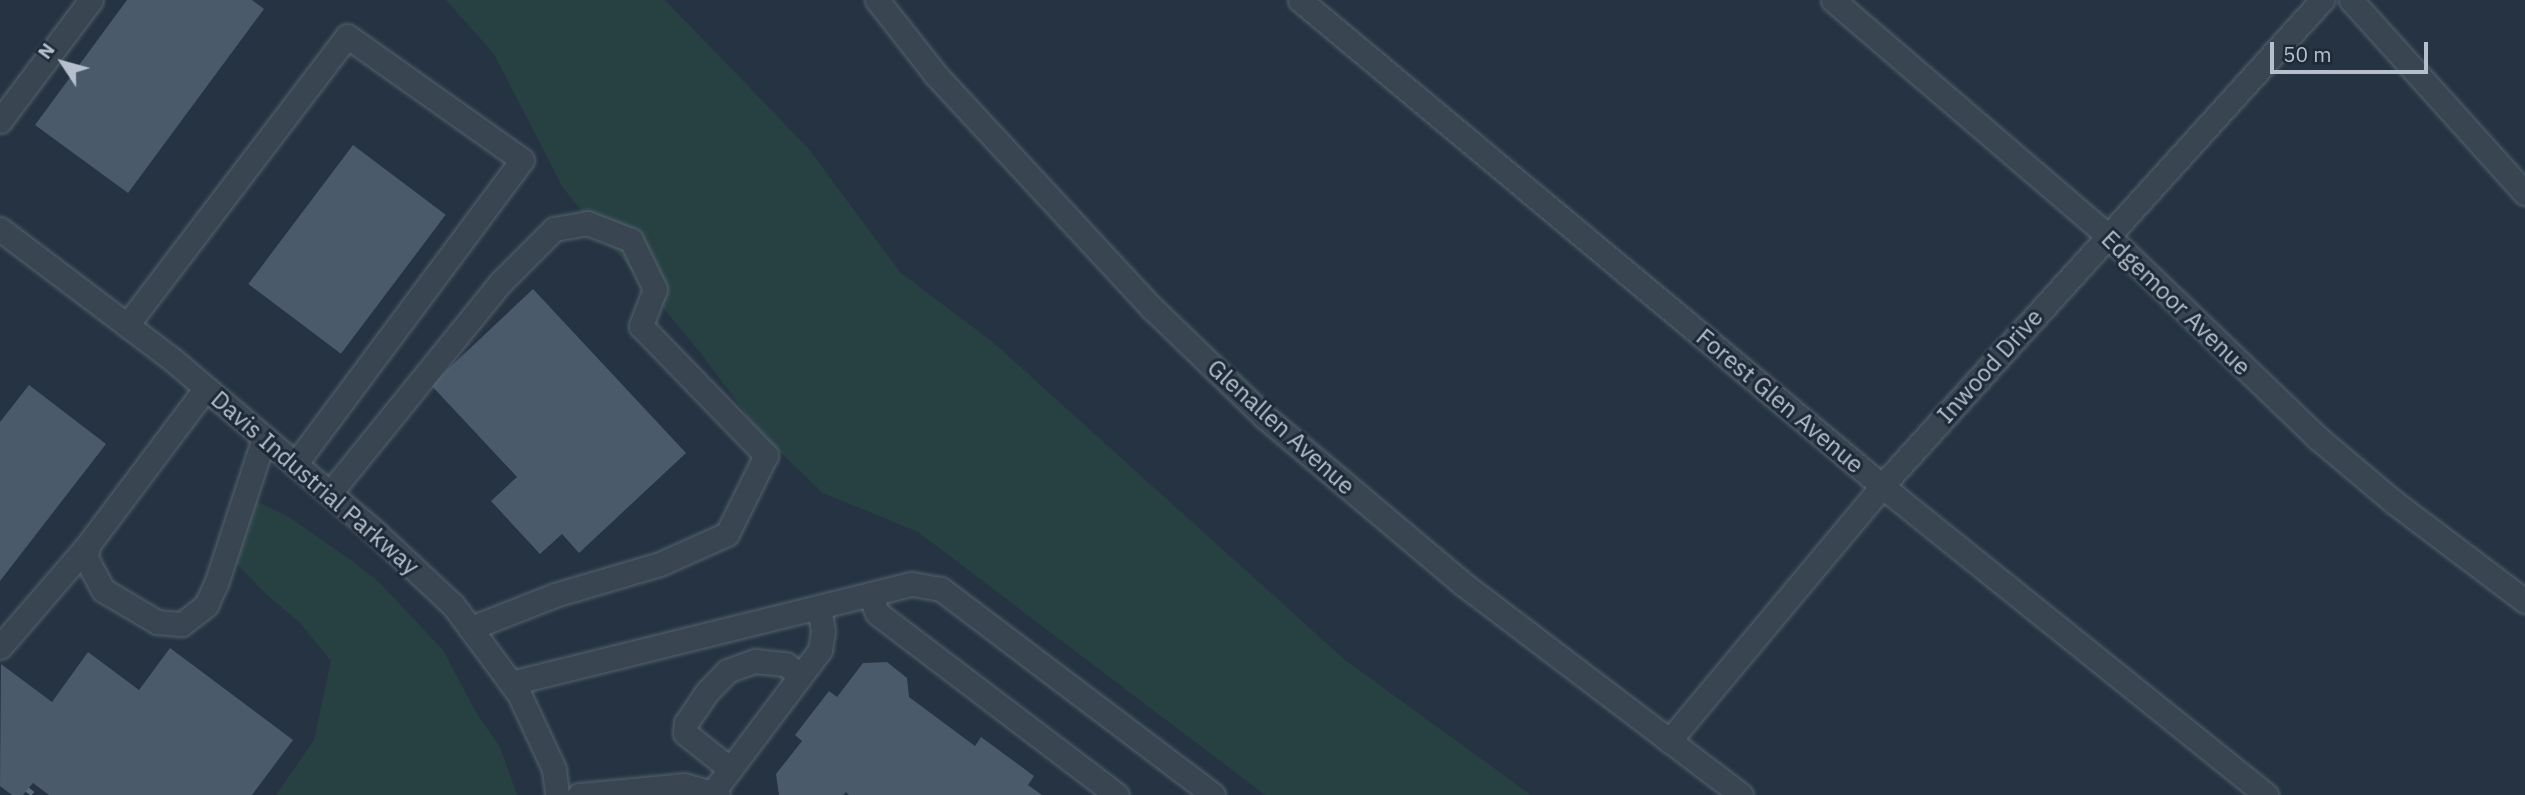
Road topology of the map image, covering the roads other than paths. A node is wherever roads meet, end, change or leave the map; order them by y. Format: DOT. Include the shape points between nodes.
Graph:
graph roads {
  1 [pos="91,0"];
  2 [pos="877,0"];
  3 [pos="1300,0"];
  4 [pos="1833,0"];
  5 [pos="2322,0"];
  6 [pos="2351,0"];
  7 [pos="0,121"];
  8 [pos="2525,193"];
  9 [pos="2107,235"];
  10 [pos="5,242"];
  11 [pos="127,325"];
  12 [pos="206,388"];
  13 [pos="264,438"];
  14 [pos="295,464"];
  15 [pos="1882,486"];
  16 [pos="330,494"];
  17 [pos="88,545"];
  18 [pos="870,594"];
  19 [pos="2525,601"];
  20 [pos="819,607"];
  21 [pos="471,628"];
  22 [pos="0,647"];
  23 [pos="800,677"];
  24 [pos="511,683"];
  25 [pos="1669,741"];
  26 [pos="729,768"];
  27 [pos="715,793"];
  28 [pos="557,795"];
  29 [pos="579,795"];
  30 [pos="1117,795"];
  31 [pos="1213,795"];
  32 [pos="1741,795"];
  33 [pos="2266,795"];
  1 -- 7 [label="street"];
  2 -- 25 [label="street, Glenallen Avenue" via="936,75 1152,308 1265,417 1462,583"];
  3 -- 15 [label="street, Forest Glen Avenue"];
  4 -- 9 [label="street, Edgemoor Avenue"];
  5 -- 9 [label="street, Inwood Drive"];
  6 -- 8 [label="street"];
  9 -- 15 [label="street, Inwood Drive"];
  9 -- 19 [label="street, Edgemoor Avenue" via="2318,439"];
  10 -- 11 [label="street, Davis Industrial Parkway"];
  11 -- 12 [label="street, Davis Industrial Parkway"];
  11 -- 14 [label="street" via="347,36 522,160"];
  12 -- 13 [label="street, Davis Industrial Parkway"];
  12 -- 17 [label="street"];
  13 -- 14 [label="street, Davis Industrial Parkway"];
  13 -- 17 [label="street" via="216,584 206,605 182,624 157,622 103,590 86,558"];
  14 -- 16 [label="street, Davis Industrial Parkway"];
  15 -- 25 [label="street, Inwood Drive"];
  15 -- 33 [label="street, Forest Glen Avenue"];
  16 -- 21 [label="street, Davis Industrial Parkway" via="453,605"];
  16 -- 21 [label="street" via="500,282 554,229 587,223 631,240 655,289 641,326 766,455 727,534 660,564 555,595"];
  17 -- 22 [label="street"];
  18 -- 20 [label="street"];
  18 -- 30 [label="street" via="877,613"];
  18 -- 31 [label="street" via="912,584 941,589"];
  20 -- 23 [label="street" via="824,631 820,650"];
  20 -- 24 [label="street"];
  21 -- 24 [label="street, Davis Industrial Parkway"];
  23 -- 26 [label="street"];
  23 -- 26 [label="street" via="786,664 755,661 727,671 707,692 685,723 685,733"];
  24 -- 28 [label="street, Davis Industrial Parkway" via="554,769"];
  25 -- 32 [label="street, Glenallen Avenue"];
  26 -- 27 [label="street"];
  27 -- 29 [label="street" via="684,785"];
}
